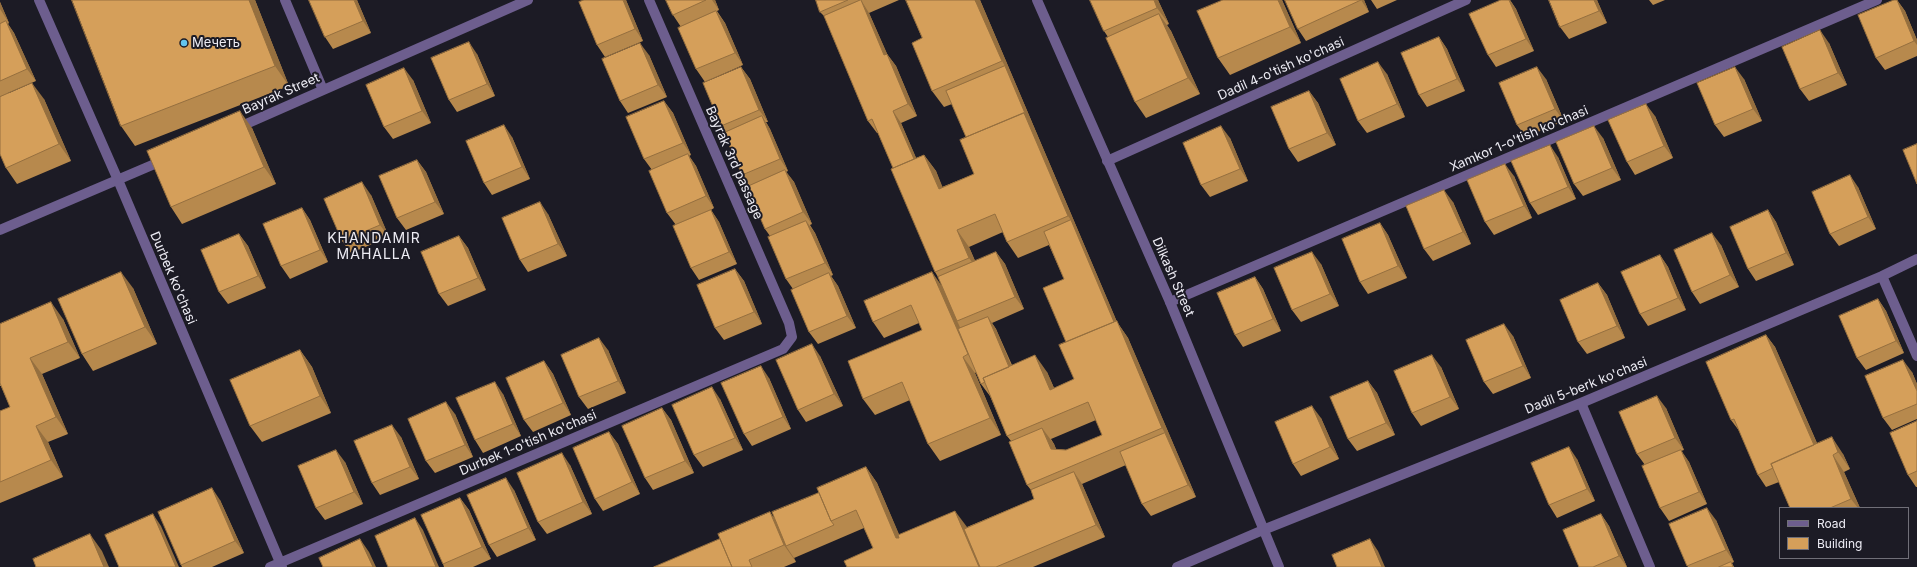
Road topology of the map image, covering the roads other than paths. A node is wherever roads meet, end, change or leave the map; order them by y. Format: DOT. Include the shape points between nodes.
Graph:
graph roads {
  1 [pos="39,0"];
  2 [pos="285,0"];
  3 [pos="528,0"];
  4 [pos="649,0"];
  5 [pos="1037,0"];
  6 [pos="1466,0"];
  7 [pos="1877,0"];
  8 [pos="323,90"];
  9 [pos="224,133"];
  10 [pos="174,155"];
  11 [pos="1107,161"];
  12 [pos="118,180"];
  13 [pos="0,230"];
  14 [pos="1917,259"];
  15 [pos="1882,276"];
  16 [pos="1170,302"];
  17 [pos="792,337"];
  18 [pos="1917,356"];
  19 [pos="1580,403"];
  20 [pos="1263,530"];
  21 [pos="281,565"];
  22 [pos="270,567"];
  23 [pos="1177,567"];
  24 [pos="1279,567"];
  25 [pos="1650,567"];
  1 -- 12 [label="street, Durbek ko'chasi"];
  2 -- 8 [label="street"];
  3 -- 8 [label="street, Bayrak Street"];
  4 -- 17 [label="street, Bayrak 3rd passage" via="789,323"];
  5 -- 11 [label="street, Dilkash Street"];
  6 -- 11 [label="street, Dadil 4-o'tish ko'chasi"];
  7 -- 16 [label="street, Xamkor 1-o'tish ko'chasi"];
  8 -- 9 [label="street, Bayrak Street"];
  10 -- 12 [label="street"];
  11 -- 16 [label="street, Dilkash Street"];
  12 -- 13 [label="street"];
  12 -- 21 [label="street, Durbek ko'chasi"];
  14 -- 15 [label="street, Dadil 5-berk ko'chasi"];
  15 -- 18 [label="street"];
  15 -- 19 [label="street, Dadil 5-berk ko'chasi"];
  16 -- 20 [label="street, Dilkash Street"];
  17 -- 21 [label="street, Durbek 1-o'tish ko'chasi" via="783,349"];
  19 -- 20 [label="street, Dadil 5-berk ko'chasi"];
  19 -- 25 [label="street"];
  20 -- 23 [label="street, Dadil 5-berk ko'chasi"];
  20 -- 24 [label="street, Dilkash Street"];
  21 -- 22 [label="street, Durbek 1-o'tish ko'chasi"];
}
